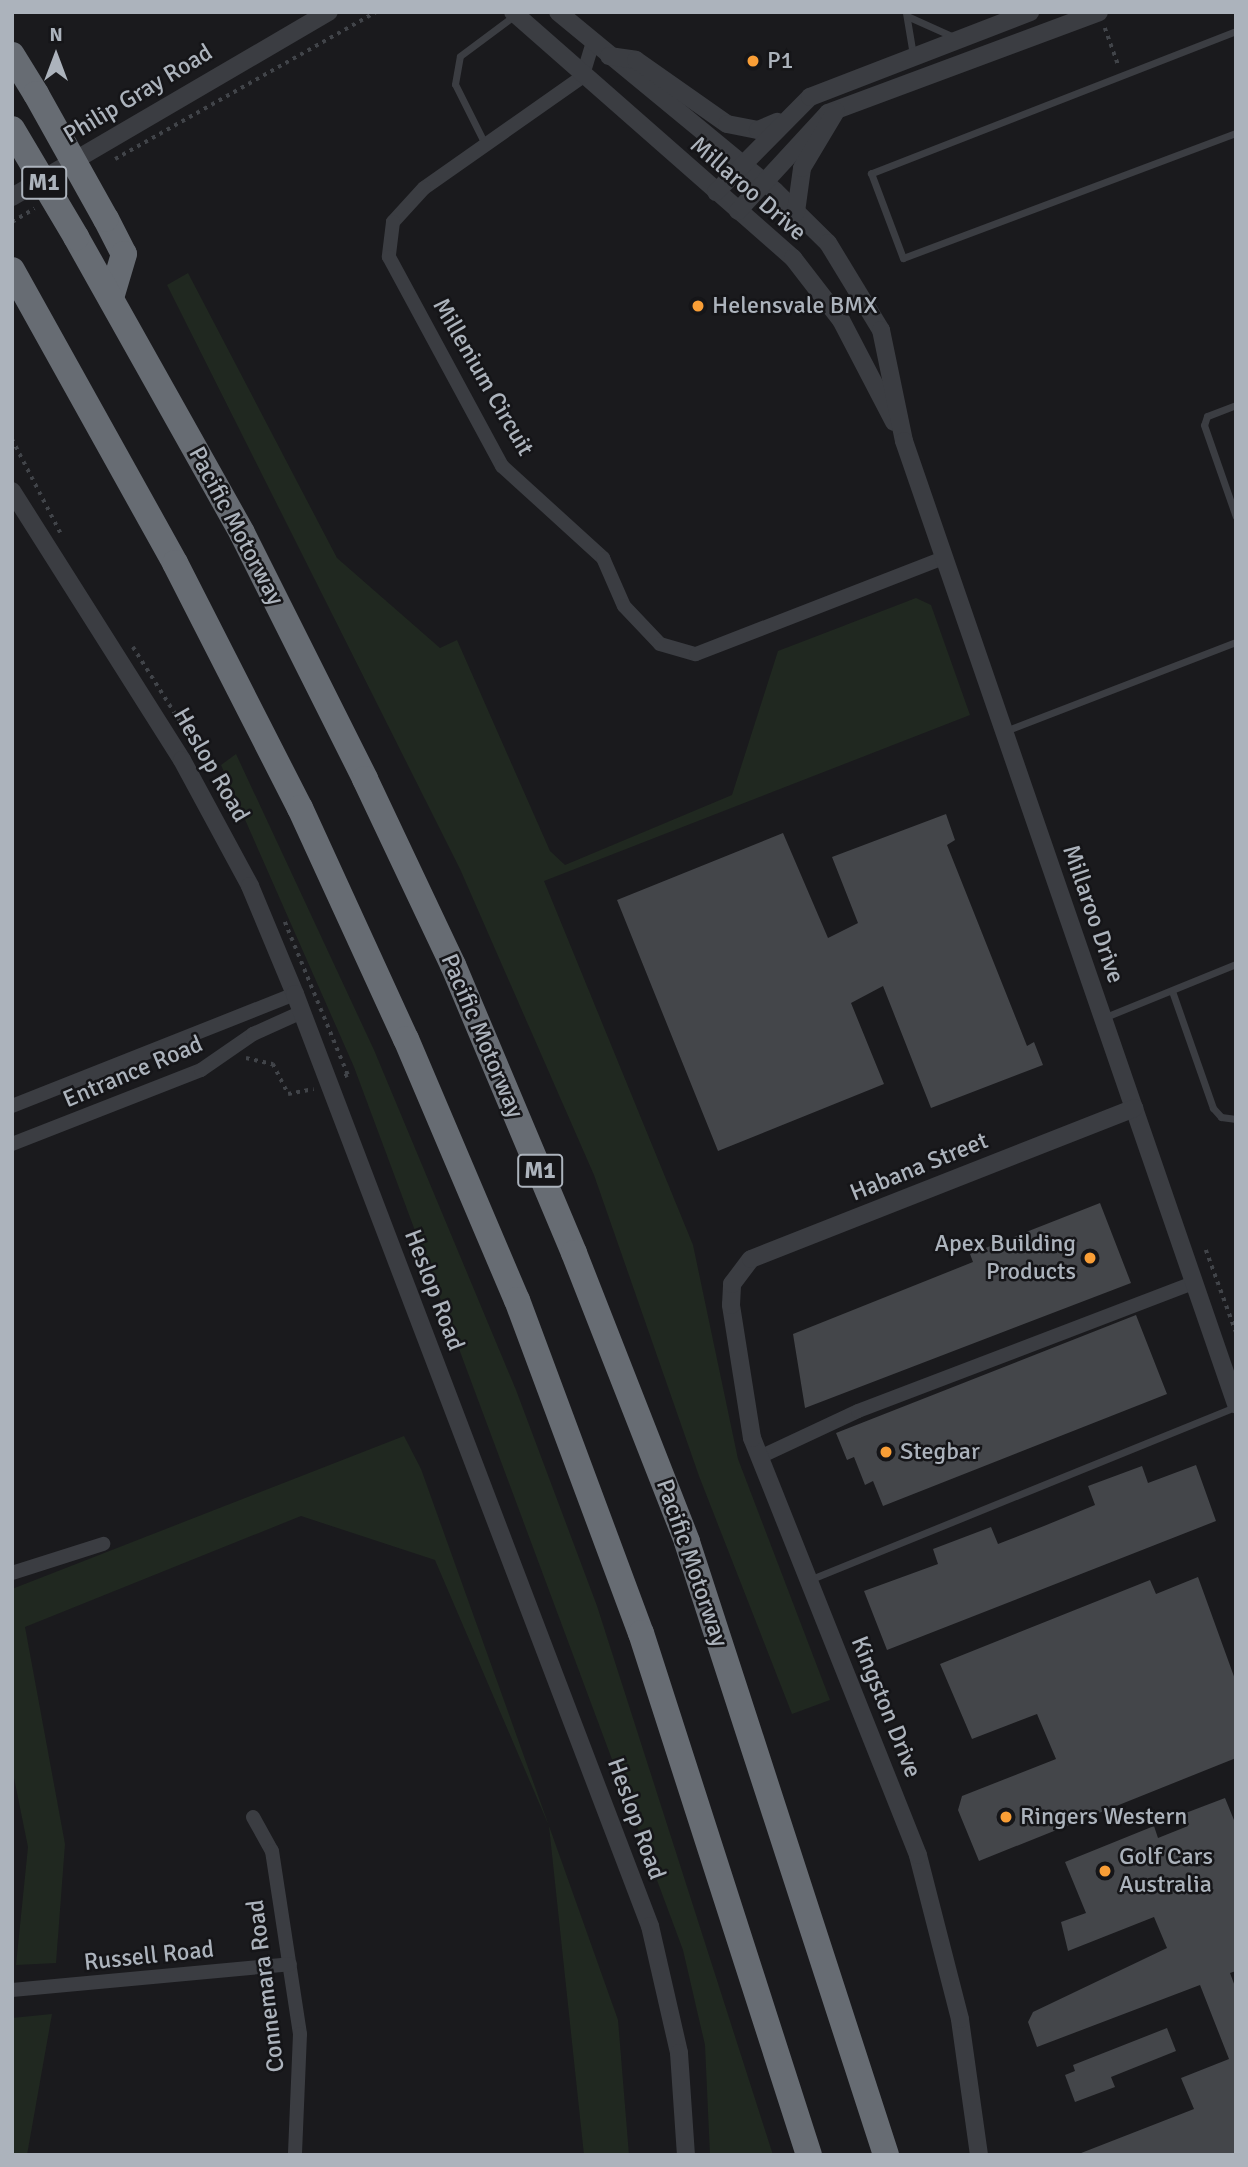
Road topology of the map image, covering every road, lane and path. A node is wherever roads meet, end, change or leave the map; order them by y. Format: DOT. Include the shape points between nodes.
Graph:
graph roads {
  1 [pos="316,12"];
  2 [pos="329,12"];
  3 [pos="376,12"];
  4 [pos="558,12"];
  5 [pos="1030,12"];
  6 [pos="514,13"];
  7 [pos="907,14"];
  8 [pos="1102,19"];
  9 [pos="1236,31"];
  10 [pos="288,33"];
  11 [pos="961,38"];
  12 [pos="593,42"];
  13 [pos="12,55"];
  14 [pos="982,55"];
  15 [pos="609,56"];
  16 [pos="914,56"];
  17 [pos="1122,75"];
  18 [pos="582,77"];
  19 [pos="838,108"];
  20 [pos="785,118"];
  21 [pos="12,129"];
  22 [pos="1236,133"];
  23 [pos="486,146"];
  24 [pos="104,165"];
  25 [pos="742,165"];
  26 [pos="764,183"];
  27 [pos="716,192"];
  28 [pos="12,197"];
  29 [pos="47,201"];
  30 [pos="738,212"];
  31 [pos="796,212"];
  32 [pos="12,222"];
  33 [pos="13,272"];
  34 [pos="111,298"];
  35 [pos="12,314"];
  36 [pos="41,320"];
  37 [pos="1236,405"];
  38 [pos="12,439"];
  39 [pos="904,441"];
  40 [pos="12,491"];
  41 [pos="1236,517"];
  42 [pos="66,542"];
  43 [pos="944,558"];
  44 [pos="130,642"];
  45 [pos="1236,642"];
  46 [pos="1004,732"];
  47 [pos="202,756"];
  48 [pos="280,910"];
  49 [pos="1236,964"];
  50 [pos="1172,992"];
  51 [pos="295,994"];
  52 [pos="302,1012"];
  53 [pos="1103,1018"];
  54 [pos="240,1059"];
  55 [pos="330,1083"];
  56 [pos="12,1106"];
  57 [pos="1134,1108"];
  58 [pos="1236,1119"];
  59 [pos="12,1144"];
  60 [pos="1206,1250"];
  61 [pos="1194,1283"];
  62 [pos="732,1284"];
  63 [pos="1236,1332"];
  64 [pos="1236,1405"];
  65 [pos="760,1457"];
  66 [pos="103,1544"];
  67 [pos="12,1573"];
  68 [pos="809,1580"];
  69 [pos="253,1817"];
  70 [pos="290,1964"];
  71 [pos="12,1990"];
  72 [pos="295,2155"];
  73 [pos="685,2155"];
  74 [pos="809,2155"];
  75 [pos="886,2155"];
  76 [pos="979,2155"];
  1 -- 10 [label="street, Philip Gray Road"];
  2 -- 10 [label="street, Philip Gray Road"];
  3 -- 24 [label="path"];
  4 -- 12 [label="street, Millaroo Drive"];
  5 -- 11 [label="street"];
  6 -- 18 [label="street, Millaroo Drive"];
  6 -- 23 [label="lane" via="460,57 455,84"];
  7 -- 11 [label="lane" via="938,34"];
  7 -- 16 [label="lane" via="905,28"];
  8 -- 14 [label="street"];
  8 -- 17 [label="path"];
  9 -- 17 [label="lane"];
  10 -- 28 [label="street, Philip Gray Road"];
  11 -- 16 [label="street"];
  12 -- 15 [label="street, Millaroo Drive"];
  12 -- 18 [label="street"];
  13 -- 34 [label="highway, bridge" via="124,254"];
  14 -- 16 [label="street" via="969,51 929,64"];
  14 -- 19 [label="street"];
  15 -- 20 [label="street" via="636,60 727,124 758,130"];
  15 -- 25 [label="street, Millaroo Drive"];
  16 -- 20 [label="street" via="822,90"];
  17 -- 22 [label="lane" via="871,173 903,258"];
  18 -- 23 [label="street, Millenium Circuit"];
  18 -- 27 [label="street, Millaroo Drive"];
  19 -- 26 [label="street" via="818,120"];
  19 -- 31 [label="street" via="802,168"];
  20 -- 25 [label="street"];
  21 -- 34 [label="highway, Pacific Motorway / M1, bridge"];
  23 -- 43 [label="street, Millenium Circuit" via="424,188 393,222 389,257 502,466 603,558 624,606 660,644 696,654"];
  25 -- 26 [label="street, Millaroo Drive"];
  25 -- 27 [label="street"];
  26 -- 30 [label="street"];
  26 -- 31 [label="street, Millaroo Drive"];
  27 -- 30 [label="street, Millaroo Drive"];
  29 -- 32 [label="path"];
  30 -- 39 [label="street, Millaroo Drive" via="793,258 841,320"];
  31 -- 39 [label="street, Millaroo Drive" via="828,243 881,330"];
  33 -- 36 [label="highway"];
  34 -- 75 [label="highway, Pacific Motorway / M1" via="242,533 365,779 453,965 574,1252 687,1542"];
  35 -- 36 [label="highway"];
  36 -- 74 [label="highway" via="175,563 300,808 406,1039 517,1300 641,1633"];
  37 -- 41 [label="lane" via="1207,416 1204,425"];
  38 -- 42 [label="path"];
  39 -- 43 [label="street, Millaroo Drive"];
  40 -- 51 [label="street, Heslop Road" via="182,760 250,886"];
  43 -- 46 [label="street, Millaroo Drive"];
  44 -- 47 [label="path"];
  45 -- 46 [label="lane"];
  46 -- 53 [label="street, Millaroo Drive"];
  48 -- 55 [label="path" via="348,1075"];
  49 -- 50 [label="lane"];
  50 -- 53 [label="lane"];
  50 -- 58 [label="lane" via="1213,1108 1221,1117"];
  51 -- 52 [label="street, Heslop Road"];
  51 -- 56 [label="street, Entrance Road"];
  52 -- 55 [label="street, Heslop Road"];
  52 -- 59 [label="street, Entrance Road" via="253,1034 201,1070"];
  53 -- 57 [label="street, Millaroo Drive"];
  54 -- 55 [label="path" via="267,1059 291,1095"];
  55 -- 73 [label="street, Heslop Road" via="650,1926 679,2053"];
  57 -- 61 [label="street, Millaroo Drive"];
  57 -- 62 [label="street, Habana Street" via="751,1259"];
  60 -- 63 [label="path"];
  61 -- 64 [label="street, Millaroo Drive"];
  61 -- 65 [label="street" via="858,1411"];
  62 -- 65 [label="street, Kingston Drive" via="733,1319"];
  64 -- 68 [label="lane"];
  65 -- 68 [label="street, Kingston Drive"];
  66 -- 67 [label="street"];
  68 -- 76 [label="street, Kingston Drive" via="918,1855 960,2019"];
  69 -- 70 [label="street, Connemara Road" via="272,1850"];
  70 -- 71 [label="street, Russell Road"];
  70 -- 72 [label="street, Connemara Road" via="299,2034"];
}
